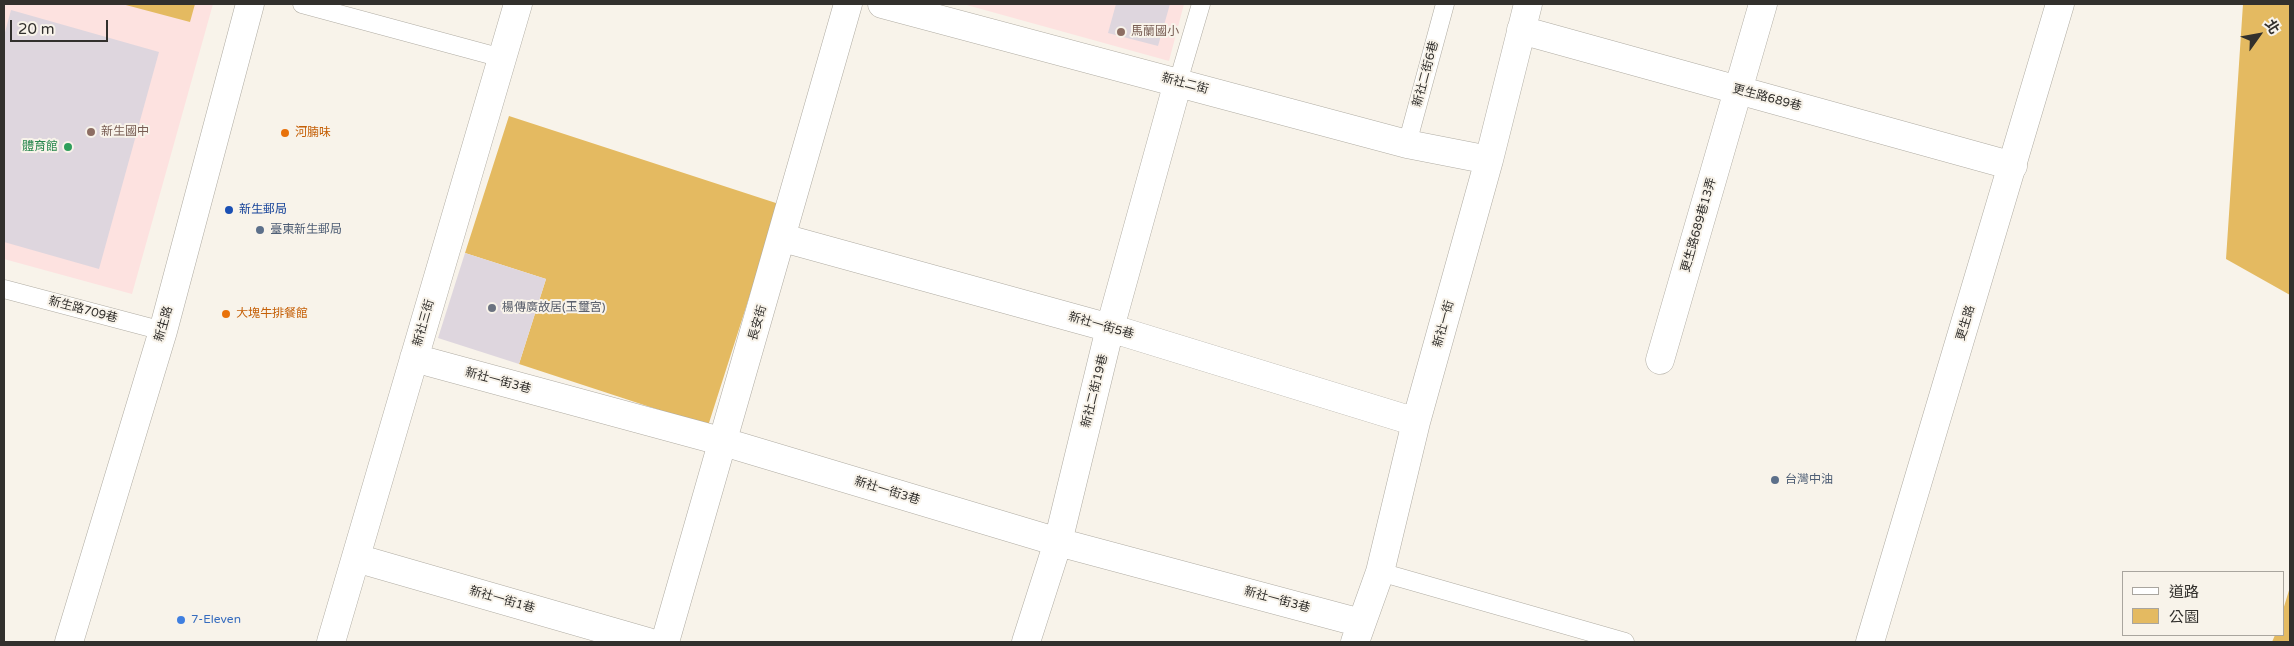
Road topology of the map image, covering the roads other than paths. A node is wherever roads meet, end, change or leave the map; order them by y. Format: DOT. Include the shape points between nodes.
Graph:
graph roads {
  1 [pos="250,4"];
  2 [pos="302,4"];
  3 [pos="518,4"];
  4 [pos="848,4"];
  5 [pos="882,4"];
  6 [pos="1200,4"];
  7 [pos="1445,4"];
  8 [pos="1528,4"];
  9 [pos="1763,4"];
  10 [pos="2060,4"];
  11 [pos="1520,30"];
  12 [pos="502,58"];
  13 [pos="1178,82"];
  14 [pos="1738,90"];
  15 [pos="1407,144"];
  16 [pos="1489,160"];
  17 [pos="2013,166"];
  18 [pos="783,238"];
  19 [pos="4,289"];
  20 [pos="1110,328"];
  21 [pos="163,331"];
  22 [pos="414,358"];
  23 [pos="1660,360"];
  24 [pos="1416,422"];
  25 [pos="724,442"];
  26 [pos="1058,542"];
  27 [pos="356,558"];
  28 [pos="1380,572"];
  29 [pos="1358,632"];
  30 [pos="69,642"];
  31 [pos="331,642"];
  32 [pos="648,642"];
  33 [pos="665,642"];
  34 [pos="1026,642"];
  35 [pos="1625,642"];
  36 [pos="1870,642"];
  1 -- 21 [label="street, 新生路"];
  2 -- 12 [label="lane"];
  3 -- 12 [label="street, 新社三街"];
  4 -- 18 [label="street, 長安街"];
  5 -- 13 [label="street, 新社二街"];
  6 -- 13 [label="lane"];
  7 -- 15 [label="lane, 新社二街6巷"];
  8 -- 11 [label="street, 新社一街"];
  9 -- 14 [label="street, 更生路689巷13弄"];
  10 -- 17 [label="street, 更生路"];
  11 -- 14 [label="street, 更生路689巷"];
  11 -- 16 [label="street, 新社一街"];
  12 -- 22 [label="street, 新社三街"];
  13 -- 15 [label="street, 新社二街"];
  13 -- 20 [label="street, 新社二街19巷"];
  14 -- 17 [label="street, 更生路689巷"];
  14 -- 23 [label="street, 更生路689巷13弄"];
  15 -- 16 [label="street, 新社二街"];
  16 -- 24 [label="street, 新社一街"];
  17 -- 36 [label="street, 更生路"];
  18 -- 20 [label="street, 新社一街5巷"];
  18 -- 25 [label="street, 長安街"];
  19 -- 21 [label="lane, 新生路709巷"];
  20 -- 24 [label="street, 新社一街5巷"];
  20 -- 26 [label="street, 新社二街19巷"];
  21 -- 30 [label="street, 新生路"];
  22 -- 25 [label="street, 新社一街3巷"];
  22 -- 27 [label="street, 新社三街"];
  24 -- 28 [label="street, 新社一街"];
  25 -- 26 [label="street, 新社一街3巷"];
  25 -- 33 [label="street, 長安街"];
  26 -- 29 [label="street, 新社一街3巷"];
  26 -- 34 [label="street, 新社二街19巷"];
  27 -- 31 [label="street, 新社三街"];
  27 -- 32 [label="street, 新社一街1巷"];
  28 -- 29 [label="street, 新社一街"];
  28 -- 35 [label="lane"];
}
